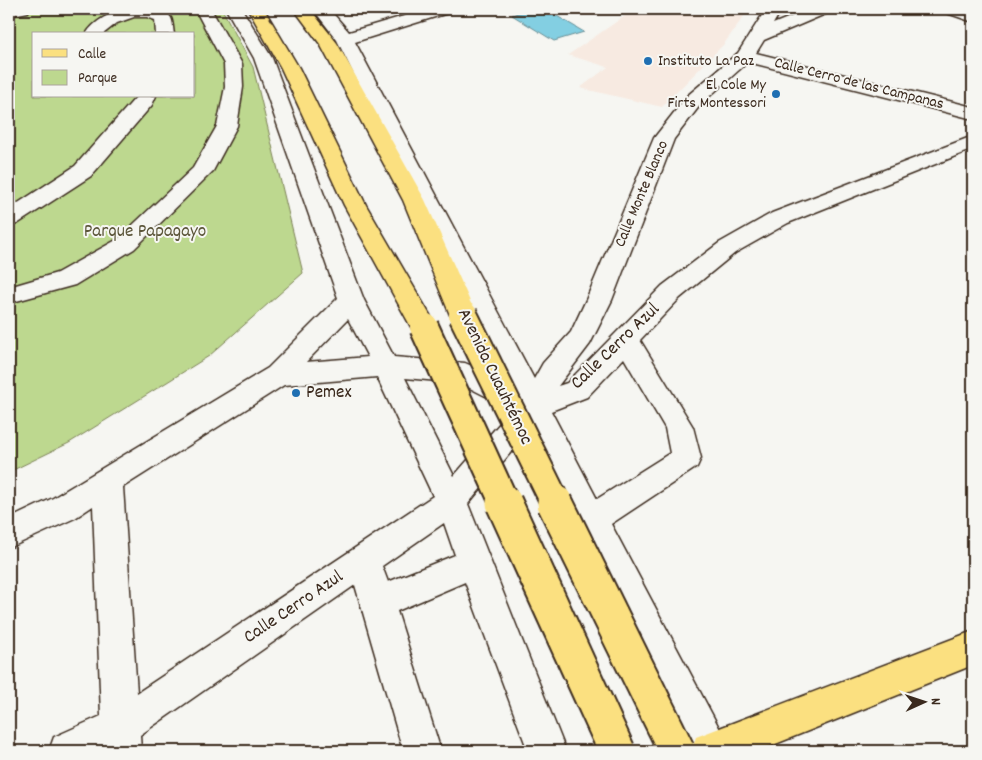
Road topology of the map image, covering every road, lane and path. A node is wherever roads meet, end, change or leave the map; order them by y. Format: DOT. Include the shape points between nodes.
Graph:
graph roads {
  1 [pos="22,9"];
  2 [pos="203,9"];
  3 [pos="234,9"];
  4 [pos="256,9"];
  5 [pos="445,9"];
  6 [pos="774,9"];
  7 [pos="824,9"];
  8 [pos="950,9"];
  9 [pos="320,10"];
  10 [pos="9,11"];
  11 [pos="973,17"];
  12 [pos="97,32"];
  13 [pos="165,32"];
  14 [pos="759,36"];
  15 [pos="345,39"];
  16 [pos="745,56"];
  17 [pos="146,98"];
  18 [pos="973,113"];
  19 [pos="973,142"];
  20 [pos="9,219"];
  21 [pos="9,295"];
  22 [pos="351,300"];
  23 [pos="626,339"];
  24 [pos="386,366"];
  25 [pos="278,375"];
  26 [pos="532,406"];
  27 [pos="106,480"];
  28 [pos="450,501"];
  29 [pos="591,520"];
  30 [pos="9,534"];
  31 [pos="364,560"];
  32 [pos="474,562"];
  33 [pos="377,603"];
  34 [pos="973,648"];
  35 [pos="122,739"];
  36 [pos="68,751"];
  37 [pos="422,751"];
  38 [pos="547,751"];
  39 [pos="617,751"];
  40 [pos="677,751"];
  41 [pos="710,751"];
  1 -- 10 [label="street"];
  2 -- 21 [label="street" via="233,64 234,87 227,126 202,171 126,244 66,278"];
  3 -- 22 [label="street" via="263,58"];
  4 -- 39 [label="main road, bridge" via="290,68 355,205 424,327"];
  5 -- 15 [label="street"];
  6 -- 14 [label="street, Calle Monte Blanco"];
  7 -- 14 [label="street"];
  8 -- 11 [label="street"];
  9 -- 15 [label="street"];
  9 -- 40 [label="main road, Avenida Cuauhtémoc, bridge" via="328,43 414,200 463,315"];
  12 -- 13 [label="street" via="117,16 149,12 164,18"];
  14 -- 16 [label="street, Calle Monte Blanco"];
  15 -- 26 [label="street"];
  16 -- 18 [label="street, Calle Cerro de las Campanas"];
  16 -- 26 [label="street, Calle Monte Blanco" via="694,100 664,138 581,337 553,370"];
  17 -- 20 [label="street" via="83,171"];
  19 -- 23 [label="street, Calle Cerro Azul" via="780,218 727,248 671,292"];
  22 -- 24 [label="street"];
  22 -- 25 [label="street"];
  23 -- 26 [label="street, Calle Cerro Azul" via="577,390"];
  23 -- 29 [label="street" via="680,427 686,458"];
  24 -- 25 [label="street"];
  24 -- 26 [label="street" via="465,373"];
  24 -- 28 [label="street"];
  25 -- 27 [label="street"];
  26 -- 28 [label="street, Calle Cerro Azul"];
  26 -- 29 [label="street"];
  27 -- 30 [label="street" via="64,508"];
  27 -- 35 [label="street"];
  28 -- 31 [label="street, Calle Cerro Azul"];
  28 -- 32 [label="street"];
  29 -- 41 [label="street"];
  31 -- 33 [label="street"];
  31 -- 35 [label="street, Calle Cerro Azul"];
  32 -- 33 [label="street"];
  32 -- 38 [label="street"];
  33 -- 37 [label="street"];
  34 -- 41 [label="main road"];
  35 -- 36 [label="street, Calle Cerro Azul"];
}
